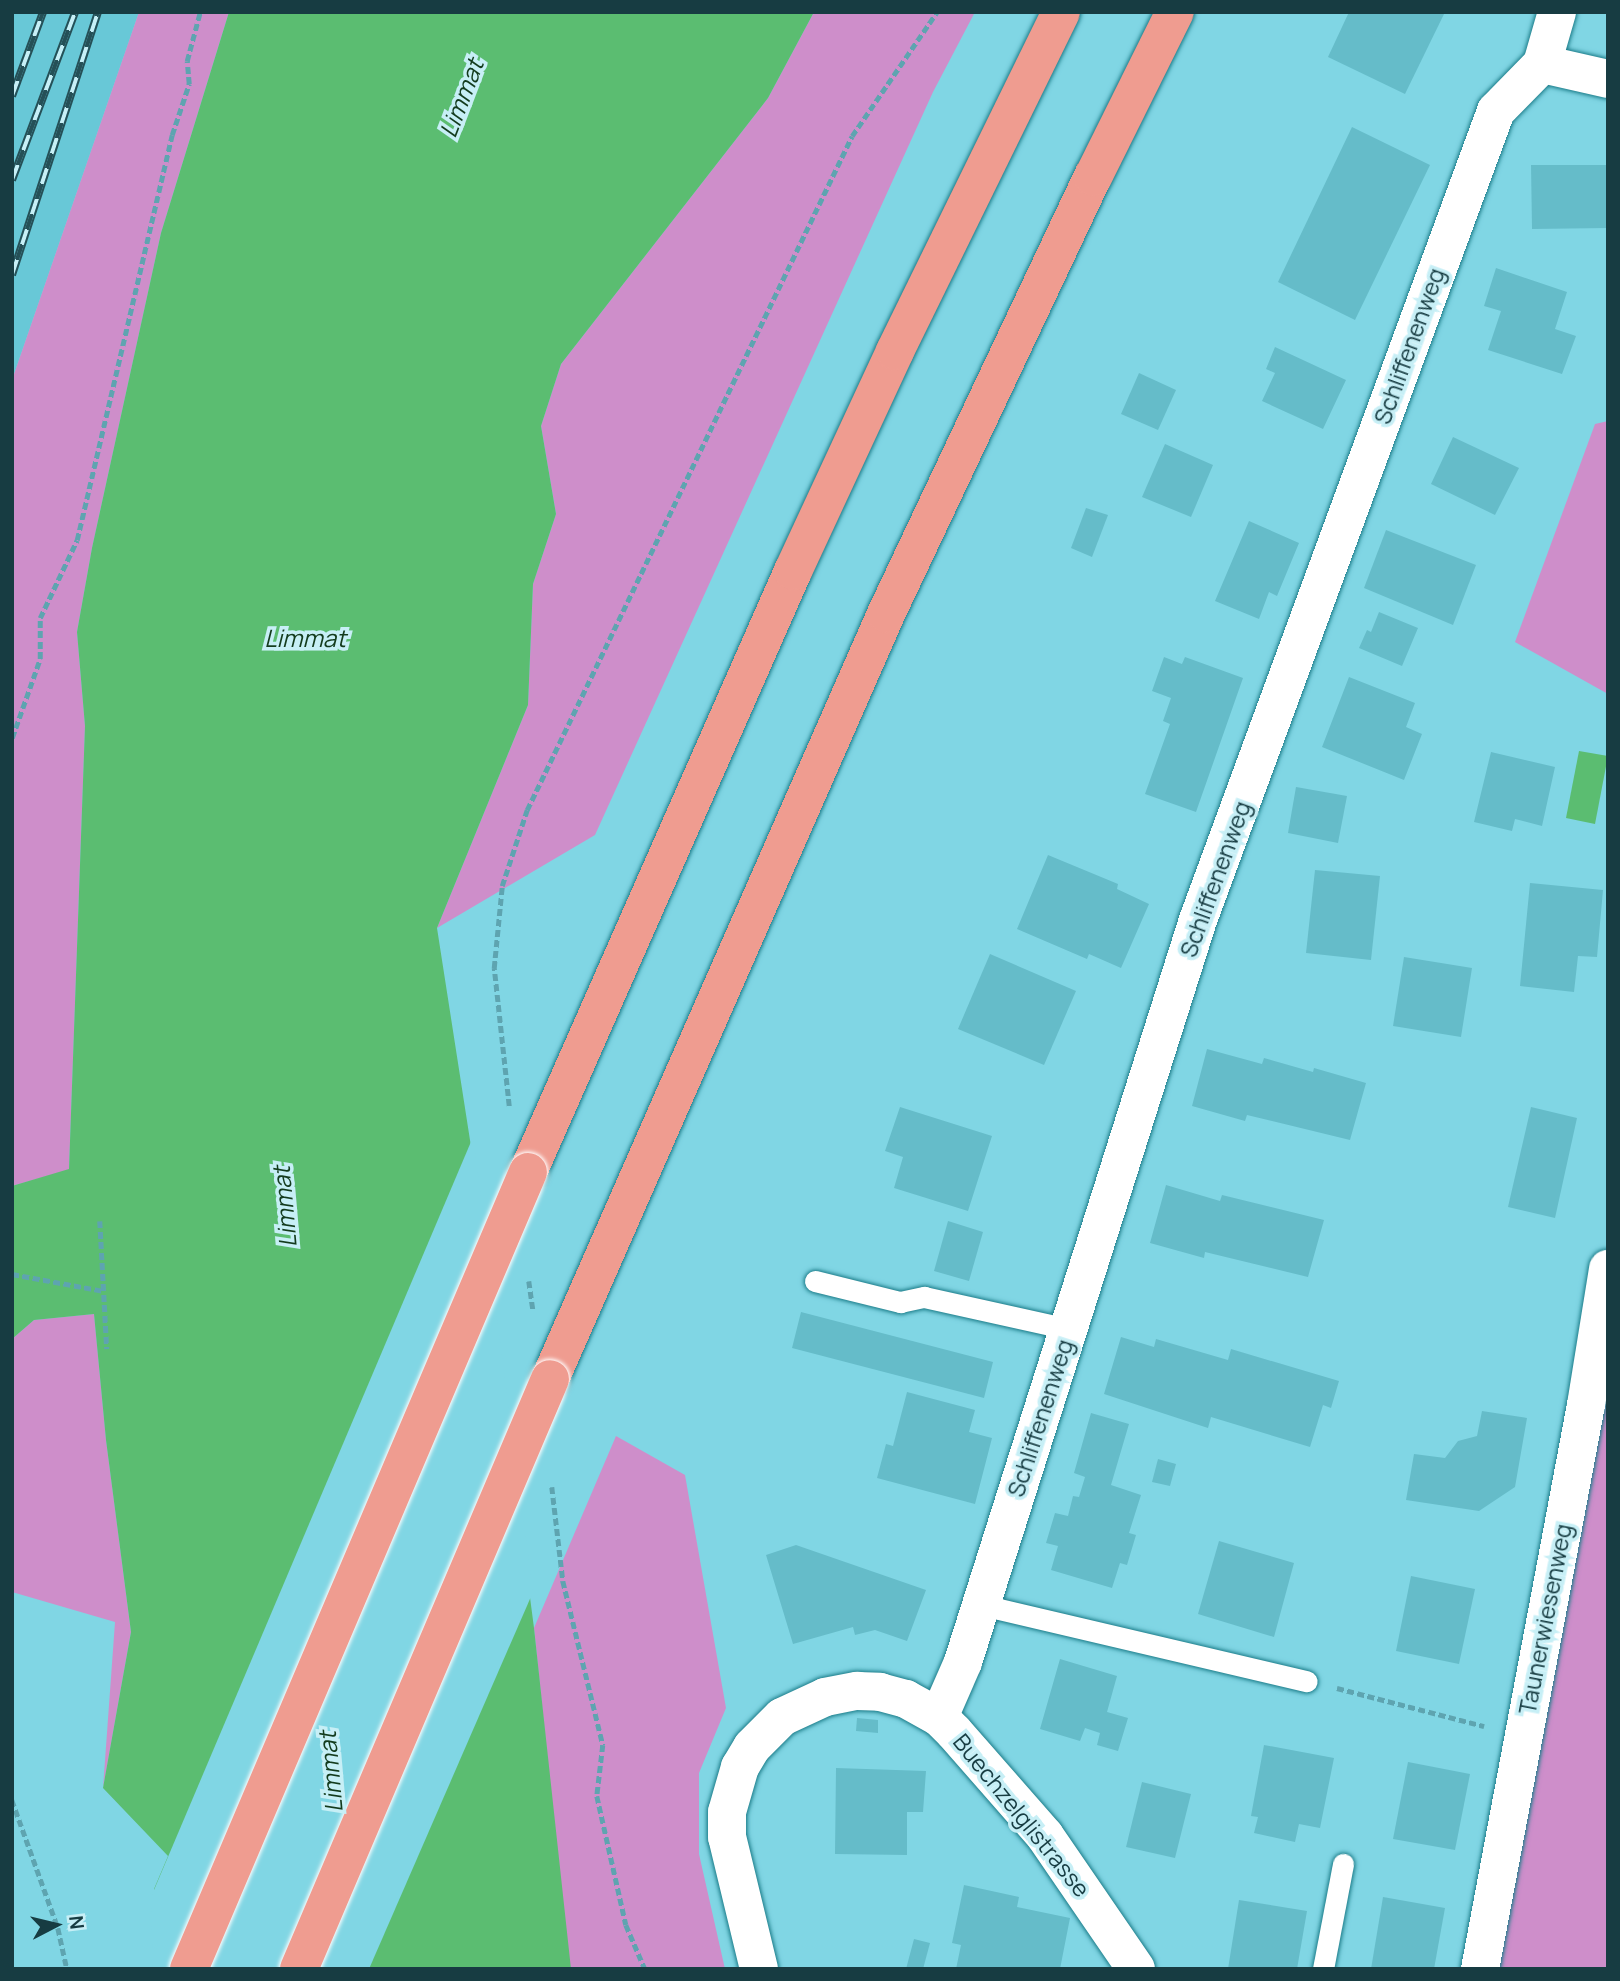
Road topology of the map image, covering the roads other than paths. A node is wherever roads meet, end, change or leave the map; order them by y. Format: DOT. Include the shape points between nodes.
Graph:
graph roads {
  1 [pos="1061,12"];
  2 [pos="1175,12"];
  3 [pos="1558,12"];
  4 [pos="1542,64"];
  5 [pos="1608,79"];
  6 [pos="1608,1269"];
  7 [pos="815,1281"];
  8 [pos="1069,1329"];
  9 [pos="982,1602"];
  10 [pos="1307,1681"];
  11 [pos="939,1717"];
  12 [pos="1343,1864"];
  13 [pos="189,1969"];
  14 [pos="299,1969"];
  15 [pos="759,1969"];
  16 [pos="1136,1969"];
  17 [pos="1323,1969"];
  18 [pos="1480,1969"];
  1 -- 13 [label="highway, bridge" via="793,571 528,1172"];
  2 -- 14 [label="highway, bridge" via="891,601 550,1379"];
  3 -- 4 [label="street, Schliffenenweg"];
  4 -- 5 [label="street"];
  4 -- 8 [label="street, Schliffenenweg" via="1496,111 1458,209 1198,920"];
  6 -- 18 [label="street, Taunerwiesenweg"];
  7 -- 8 [label="lane" via="900,1302 924,1297"];
  8 -- 9 [label="street, Schliffenenweg"];
  9 -- 10 [label="lane"];
  9 -- 11 [label="street, Schliffenenweg"];
  11 -- 15 [label="street, Buechzelglistrasse" via="905,1699 857,1691 799,1707 752,1747 732,1789 727,1837"];
  11 -- 16 [label="street, Buechzelglistrasse" via="1045,1836"];
  12 -- 17 [label="lane"];
}
